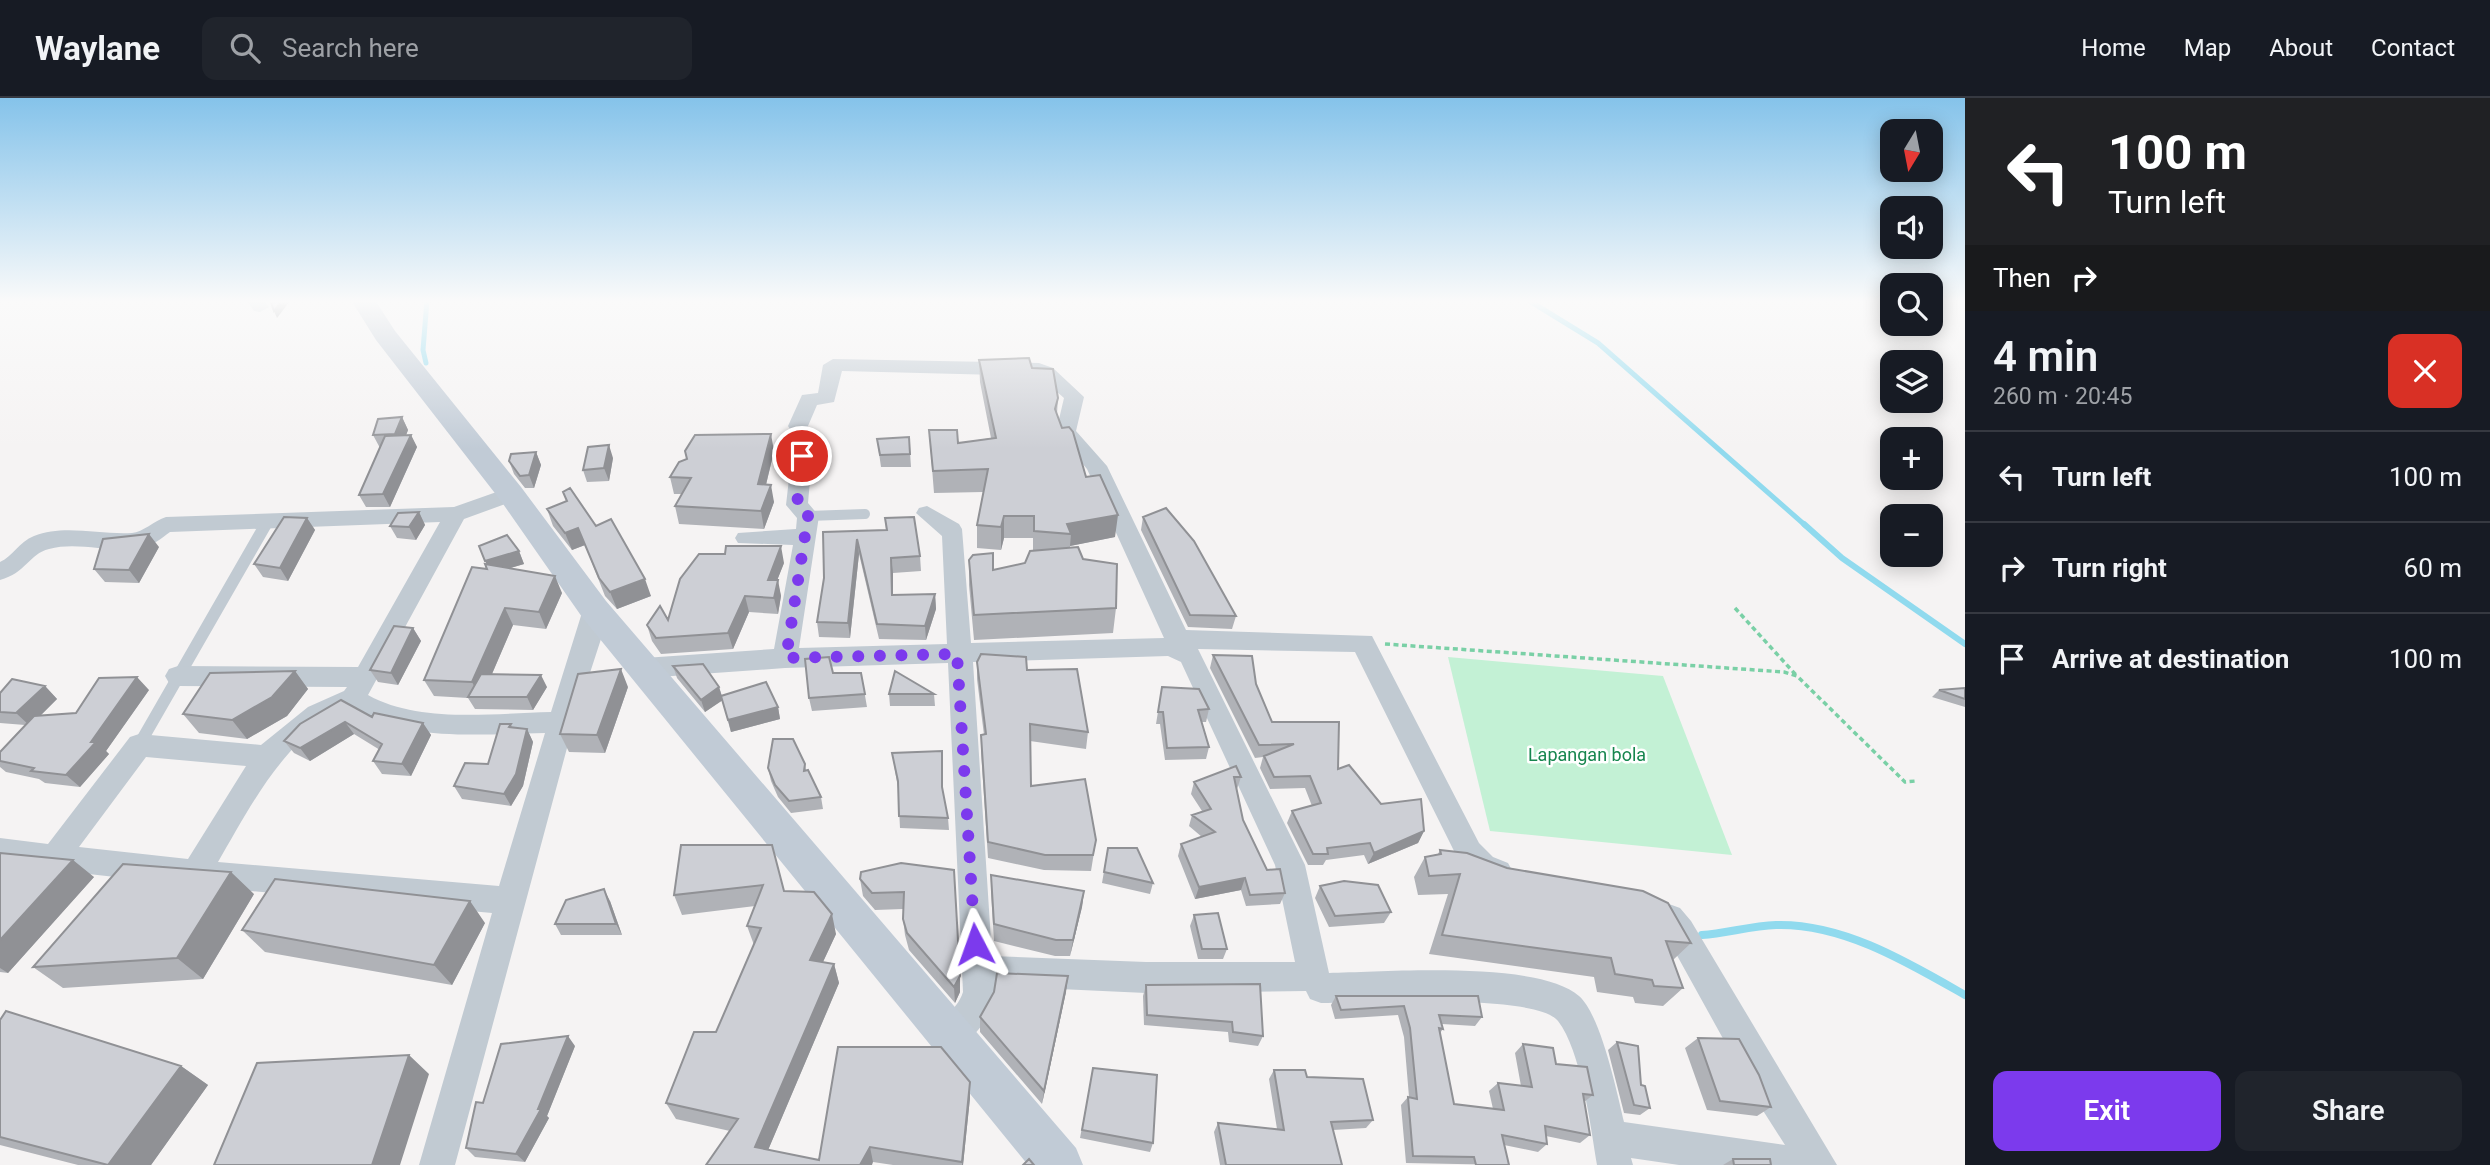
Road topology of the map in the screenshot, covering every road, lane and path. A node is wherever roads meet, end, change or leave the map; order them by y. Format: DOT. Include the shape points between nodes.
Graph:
graph roads {
  1 [pos="397,350"];
  2 [pos="511,494"];
  3 [pos="456,513"];
  4 [pos="927,513"];
  5 [pos="865,514"];
  6 [pos="270,520"];
  7 [pos="807,526"];
  8 [pos="746,538"];
  9 [pos="0,572"];
  10 [pos="594,608"];
  11 [pos="1735,608"];
  12 [pos="1363,643"];
  13 [pos="1179,645"];
  14 [pos="957,654"];
  15 [pos="786,658"];
  16 [pos="644,668"];
  17 [pos="178,676"];
  18 [pos="1797,676"];
  19 [pos="358,688"];
  20 [pos="561,722"];
  21 [pos="139,745"];
  22 [pos="267,757"];
  23 [pos="1916,781"];
  24 [pos="0,851"];
  25 [pos="56,856"];
  26 [pos="195,873"];
  27 [pos="1521,876"];
  28 [pos="510,901"];
  29 [pos="1647,901"];
  30 [pos="977,970"];
  31 [pos="1314,976"];
  32 [pos="950,1035"];
  33 [pos="1613,1151"];
  34 [pos="1817,1161"];
  35 [pos="437,1165"];
  36 [pos="1059,1165"];
  1 -- 2 [label="street"];
  2 -- 3 [label="street"];
  2 -- 10 [label="street"];
  3 -- 6 [label="street"];
  3 -- 19 [label="street"];
  4 -- 14 [label="street" via="951,529 953,536"];
  5 -- 7 [label="lane"];
  6 -- 9 [label="street" via="166,525 139,541 41,542"];
  6 -- 17 [label="lane"];
  7 -- 8 [label="street"];
  7 -- 13 [label="street" via="797,505 804,435 798,426 809,399 827,398 833,365 1043,370 1074,397 1066,432 1096,466"];
  7 -- 15 [label="street"];
  10 -- 16 [label="street"];
  10 -- 20 [label="street" via="589,639"];
  11 -- 18 [label="path"];
  12 -- 13 [label="street"];
  12 -- 18 [label="path" via="1784,671"];
  12 -- 27 [label="street" via="1469,852 1482,867"];
  13 -- 14 [label="street"];
  13 -- 31 [label="street" via="1191,656 1290,865"];
  14 -- 15 [label="street"];
  14 -- 30 [label="street"];
  15 -- 16 [label="street"];
  16 -- 32 [label="street"];
  17 -- 19 [label="street"];
  17 -- 21 [label="lane"];
  18 -- 23 [label="path" via="1905,782"];
  19 -- 20 [label="street" via="365,708 387,716"];
  19 -- 22 [label="street" via="320,712"];
  20 -- 28 [label="street"];
  21 -- 22 [label="street"];
  21 -- 25 [label="street"];
  22 -- 26 [label="street"];
  24 -- 25 [label="street"];
  25 -- 26 [label="street"];
  26 -- 28 [label="street"];
  28 -- 35 [label="street"];
  29 -- 34 [label="street" via="1680,931 1774,1097"];
  30 -- 31 [label="street" via="1054,975"];
  30 -- 32 [label="street" via="979,992 973,1011"];
  31 -- 33 [label="street" via="1321,988 1483,988 1555,998 1567,1004 1577,1019"];
  32 -- 36 [label="street"];
  33 -- 34 [label="street" via="1781,1163"];
}
